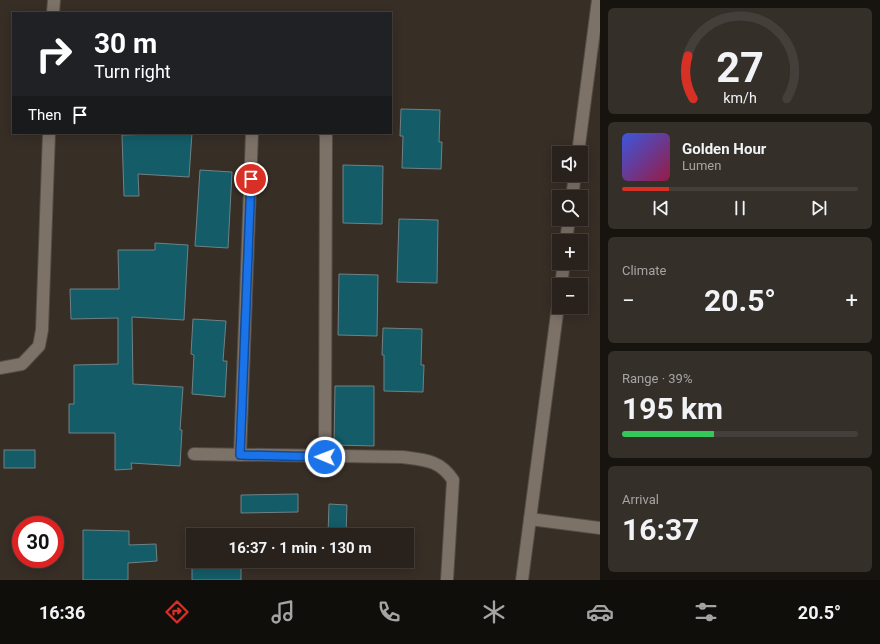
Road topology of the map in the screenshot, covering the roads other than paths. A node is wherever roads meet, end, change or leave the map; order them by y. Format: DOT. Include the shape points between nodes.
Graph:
graph roads {
  1 [pos="54,0"];
  2 [pos="598,0"];
  3 [pos="54,12"];
  4 [pos="49,134"];
  5 [pos="252,134"];
  6 [pos="325,134"];
  7 [pos="579,146"];
  8 [pos="557,314"];
  9 [pos="0,368"];
  10 [pos="194,454"];
  11 [pos="240,455"];
  12 [pos="325,457"];
  13 [pos="530,519"];
  14 [pos="600,528"];
  15 [pos="447,580"];
  16 [pos="522,580"];
  1 -- 3 [label="street"];
  2 -- 7 [label="street"];
  4 -- 9 [label="street" via="42,330 39,346 22,364"];
  5 -- 11 [label="street"];
  6 -- 12 [label="street"];
  8 -- 13 [label="street"];
  10 -- 11 [label="street"];
  11 -- 12 [label="street"];
  12 -- 15 [label="street" via="402,457 427,460 447,471 453,480"];
  13 -- 14 [label="street"];
  13 -- 16 [label="street"];
}
